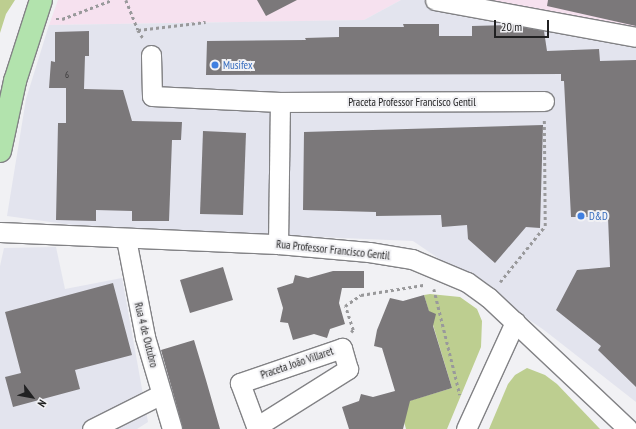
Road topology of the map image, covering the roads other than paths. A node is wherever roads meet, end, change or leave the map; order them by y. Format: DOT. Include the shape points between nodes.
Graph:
graph roads {
  1 [pos="435,0"];
  2 [pos="37,9"];
  3 [pos="636,37"];
  4 [pos="151,55"];
  5 [pos="544,101"];
  6 [pos="280,102"];
  7 [pos="0,151"];
  8 [pos="0,232"];
  9 [pos="126,239"];
  10 [pos="278,244"];
  11 [pos="515,322"];
  12 [pos="162,394"];
  13 [pos="467,427"];
  14 [pos="256,428"];
  15 [pos="92,429"];
  16 [pos="172,429"];
  17 [pos="628,429"];
  1 -- 3 [label="street"];
  2 -- 7 [label="main road" via="15,81"];
  4 -- 6 [label="street, Praceta Professor Francisco Gentil" via="152,96"];
  5 -- 6 [label="street, Praceta Professor Francisco Gentil"];
  6 -- 10 [label="street"];
  8 -- 9 [label="street, Rua Professor Francisco Gentil"];
  9 -- 10 [label="street, Rua Professor Francisco Gentil"];
  9 -- 12 [label="street, Rua 4 de Outubro" via="145,336"];
  10 -- 11 [label="street, Rua Professor Francisco Gentil" via="370,252 412,259 436,276 468,282"];
  11 -- 13 [label="street"];
  11 -- 17 [label="street, Rua Professor Francisco Gentil"];
  12 -- 15 [label="street"];
  12 -- 16 [label="street, Rua 4 de Outubro"];
  14 -- 14 [label="street, Praceta João Villaret" via="240,382 342,348 348,369"];
}
